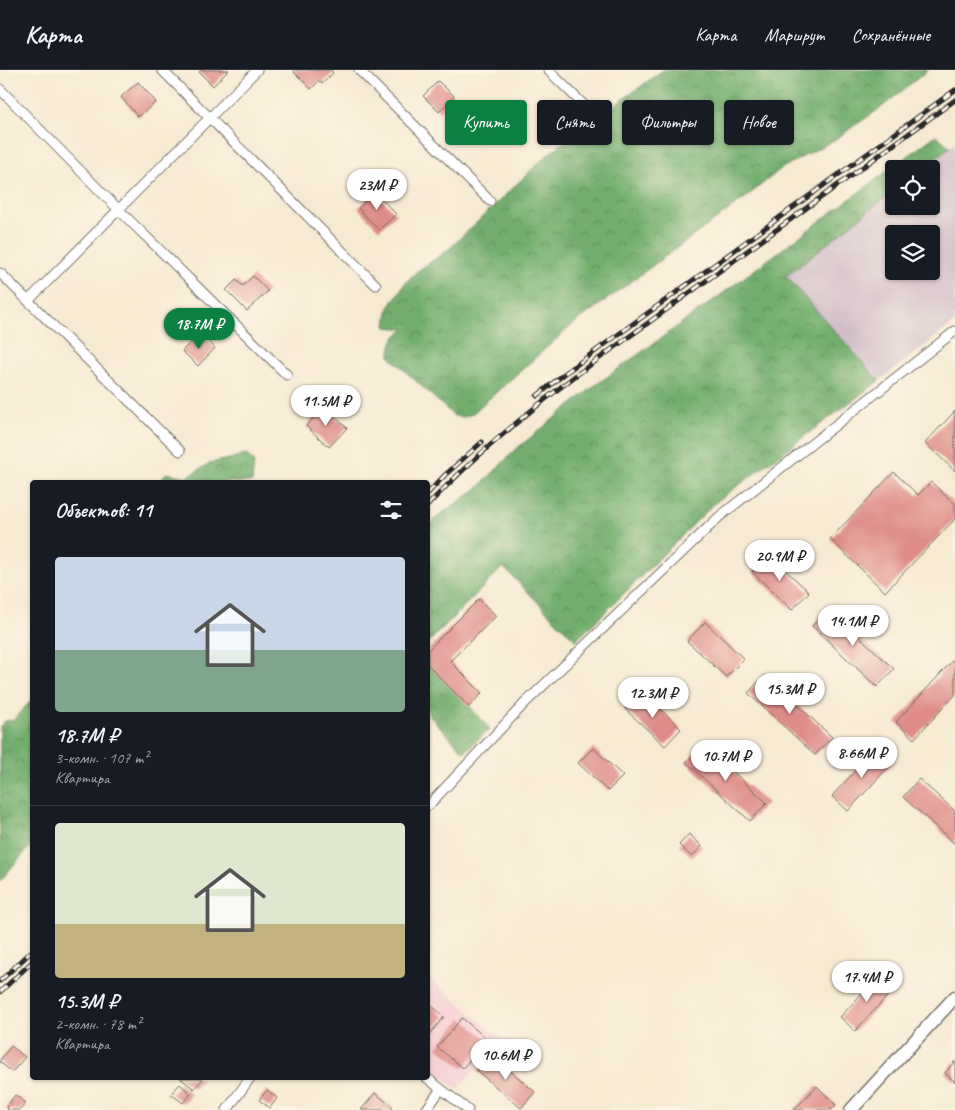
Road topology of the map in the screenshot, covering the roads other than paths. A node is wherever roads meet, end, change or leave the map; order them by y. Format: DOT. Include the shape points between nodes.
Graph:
graph roads {
  1 [pos="162,70"];
  2 [pos="257,70"];
  3 [pos="359,70"];
  4 [pos="548,70"];
  5 [pos="0,89"];
  6 [pos="579,100"];
  7 [pos="211,118"];
  8 [pos="490,201"];
  9 [pos="119,210"];
  10 [pos="0,273"];
  11 [pos="376,285"];
  12 [pos="28,301"];
  13 [pos="955,331"];
  14 [pos="287,376"];
  15 [pos="180,451"];
  16 [pos="430,804"];
  17 [pos="955,997"];
  18 [pos="248,1080"];
  19 [pos="430,1080"];
  20 [pos="441,1089"];
  21 [pos="226,1110"];
  22 [pos="426,1110"];
  23 [pos="468,1110"];
  24 [pos="851,1110"];
  1 -- 7 [label="street"];
  2 -- 7 [label="street"];
  3 -- 8 [label="street"];
  4 -- 6 [label="street"];
  5 -- 9 [label="street"];
  7 -- 9 [label="street"];
  7 -- 11 [label="street"];
  9 -- 12 [label="street"];
  9 -- 14 [label="street"];
  10 -- 12 [label="street"];
  12 -- 15 [label="street"];
  13 -- 16 [label="street" via="719,517 524,704"];
  17 -- 24 [label="main road"];
  18 -- 21 [label="street"];
  19 -- 20 [label="street"];
  20 -- 22 [label="street"];
  20 -- 23 [label="street"];
}
